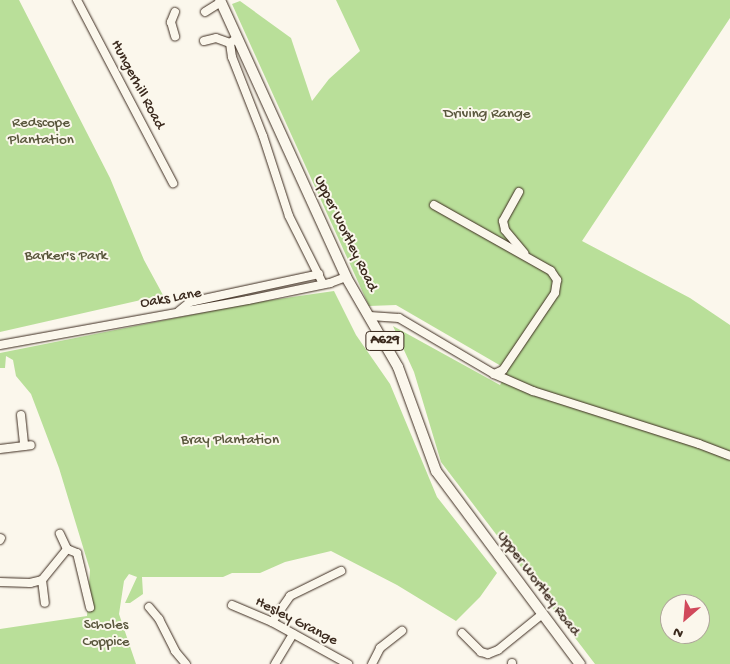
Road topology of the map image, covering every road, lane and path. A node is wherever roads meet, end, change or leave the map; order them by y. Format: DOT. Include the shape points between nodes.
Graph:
graph roads {
  1 [pos="77,0"];
  2 [pos="220,1"];
  3 [pos="175,12"];
  4 [pos="205,12"];
  5 [pos="175,36"];
  6 [pos="234,40"];
  7 [pos="204,41"];
  8 [pos="173,183"];
  9 [pos="519,192"];
  10 [pos="434,205"];
  11 [pos="526,257"];
  12 [pos="319,274"];
  13 [pos="346,277"];
  14 [pos="323,284"];
  15 [pos="178,312"];
  16 [pos="370,316"];
  17 [pos="0,345"];
  18 [pos="494,374"];
  19 [pos="22,415"];
  20 [pos="0,449"];
  21 [pos="730,456"];
  22 [pos="60,534"];
  23 [pos="66,549"];
  24 [pos="341,571"];
  25 [pos="42,580"];
  26 [pos="0,582"];
  27 [pos="45,603"];
  28 [pos="232,605"];
  29 [pos="90,607"];
  30 [pos="149,607"];
  31 [pos="541,616"];
  32 [pos="272,622"];
  33 [pos="402,630"];
  34 [pos="462,632"];
  35 [pos="293,634"];
  36 [pos="186,664"];
  37 [pos="274,664"];
  38 [pos="348,664"];
  39 [pos="372,664"];
  40 [pos="580,664"];
  1 -- 8 [label="street, Hungerhill Road"];
  2 -- 4 [label="street"];
  2 -- 6 [label="main road, Upper Wortley Road / A629"];
  3 -- 5 [label="street" via="171,22"];
  6 -- 7 [label="street" via="216,38"];
  6 -- 12 [label="street, Upper Wortley Road" via="232,57 263,136 289,216"];
  6 -- 13 [label="main road, Upper Wortley Road / A629"];
  9 -- 11 [label="street" via="503,221 505,230"];
  10 -- 11 [label="street"];
  11 -- 18 [label="street" via="555,275 555,293 504,370"];
  12 -- 14 [label="street, Upper Wortley Road"];
  12 -- 15 [label="street" via="190,302"];
  13 -- 14 [label="street, Oaks Lane"];
  13 -- 16 [label="main road, Upper Wortley Road / A629"];
  14 -- 15 [label="street, Oaks Lane"];
  15 -- 17 [label="street, Oaks Lane"];
  16 -- 18 [label="street" via="399,318"];
  16 -- 31 [label="main road, Upper Wortley Road / A629" via="398,367 436,471"];
  18 -- 21 [label="street" via="533,391"];
  19 -- 20 [label="street" via="27,446"];
  22 -- 23 [label="street"];
  23 -- 25 [label="street"];
  23 -- 29 [label="street" via="77,553"];
  24 -- 32 [label="street" via="290,596"];
  25 -- 26 [label="street"];
  25 -- 27 [label="street"];
  28 -- 32 [label="street, Hesley Grange"];
  30 -- 36 [label="street"];
  31 -- 34 [label="street" via="498,650 488,654 481,652"];
  31 -- 40 [label="main road, Upper Wortley Road / A629"];
  32 -- 35 [label="street, Hesley Grange"];
  33 -- 39 [label="street" via="380,648"];
  35 -- 37 [label="street"];
  35 -- 38 [label="street, Hesley Grange"];
}
